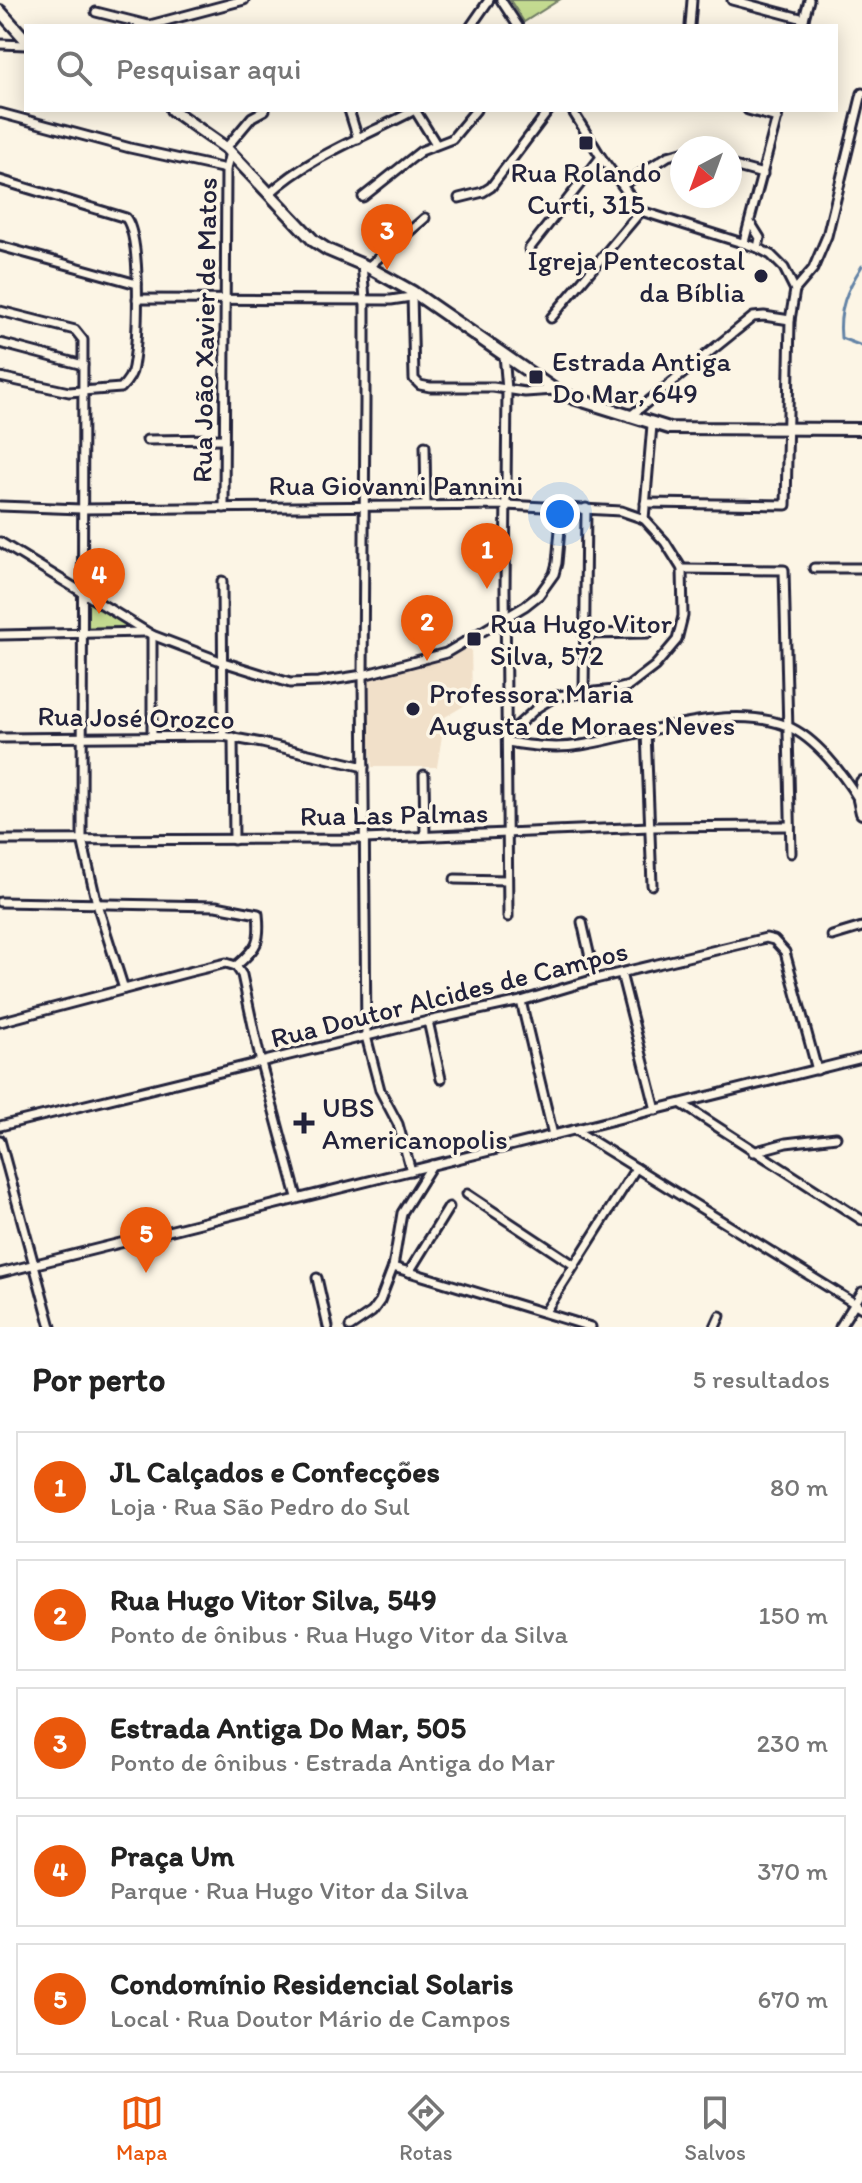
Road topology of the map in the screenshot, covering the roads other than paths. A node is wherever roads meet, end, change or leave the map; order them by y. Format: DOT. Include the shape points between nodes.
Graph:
graph roads {
  1 [pos="244,0"];
  2 [pos="489,0"];
  3 [pos="501,0"];
  4 [pos="692,0"];
  5 [pos="732,0"];
  6 [pos="809,0"];
  7 [pos="0,11"];
  8 [pos="96,12"];
  9 [pos="803,22"];
  10 [pos="143,24"];
  11 [pos="158,24"];
  12 [pos="472,24"];
  13 [pos="517,24"];
  14 [pos="690,24"];
  15 [pos="24,41"];
  16 [pos="24,43"];
  17 [pos="0,44"];
  18 [pos="862,93"];
  19 [pos="175,112"];
  20 [pos="261,112"];
  21 [pos="350,112"];
  22 [pos="411,112"];
  23 [pos="416,112"];
  24 [pos="474,112"];
  25 [pos="547,112"];
  26 [pos="573,112"];
  27 [pos="0,113"];
  28 [pos="778,114"];
  29 [pos="358,139"];
  30 [pos="439,143"];
  31 [pos="228,150"];
  32 [pos="670,155"];
  33 [pos="601,157"];
  34 [pos="742,168"];
  35 [pos="226,169"];
  36 [pos="763,174"];
  37 [pos="0,180"];
  38 [pos="623,185"];
  39 [pos="269,194"];
  40 [pos="363,197"];
  41 [pos="459,198"];
  42 [pos="641,211"];
  43 [pos="425,218"];
  44 [pos="750,222"];
  45 [pos="744,242"];
  46 [pos="0,246"];
  47 [pos="758,248"];
  48 [pos="529,249"];
  49 [pos="365,266"];
  50 [pos="137,284"];
  51 [pos="795,290"];
  52 [pos="412,295"];
  53 [pos="137,299"];
  54 [pos="226,299"];
  55 [pos="365,299"];
  56 [pos="0,311"];
  57 [pos="551,318"];
  58 [pos="790,320"];
  59 [pos="0,343"];
  60 [pos="504,354"];
  61 [pos="83,365"];
  62 [pos="0,377"];
  63 [pos="507,390"];
  64 [pos="555,390"];
  65 [pos="82,391"];
  66 [pos="629,417"];
  67 [pos="652,425"];
  68 [pos="862,429"];
  69 [pos="789,430"];
  70 [pos="224,439"];
  71 [pos="147,440"];
  72 [pos="425,446"];
  73 [pos="645,503"];
  74 [pos="426,505"];
  75 [pos="506,505"];
  76 [pos="0,506"];
  77 [pos="364,506"];
  78 [pos="562,507"];
  79 [pos="224,508"];
  80 [pos="586,508"];
  81 [pos="81,509"];
  82 [pos="644,519"];
  83 [pos="0,542"];
  84 [pos="814,568"];
  85 [pos="862,568"];
  86 [pos="682,569"];
  87 [pos="222,581"];
  88 [pos="82,593"];
  89 [pos="506,616"];
  90 [pos="82,633"];
  91 [pos="648,633"];
  92 [pos="148,634"];
  93 [pos="583,634"];
  94 [pos="0,635"];
  95 [pos="223,662"];
  96 [pos="363,675"];
  97 [pos="584,693"];
  98 [pos="786,726"];
  99 [pos="646,732"];
  100 [pos="82,736"];
  101 [pos="152,736"];
  102 [pos="223,736"];
  103 [pos="233,737"];
  104 [pos="0,738"];
  105 [pos="508,738"];
  106 [pos="364,767"];
  107 [pos="424,775"];
  108 [pos="862,782"];
  109 [pos="859,800"];
  110 [pos="862,813"];
  111 [pos="790,826"];
  112 [pos="650,827"];
  113 [pos="505,834"];
  114 [pos="425,836"];
  115 [pos="82,839"];
  116 [pos="365,839"];
  117 [pos="0,840"];
  118 [pos="234,840"];
  119 [pos="791,853"];
  120 [pos="455,879"];
  121 [pos="507,880"];
  122 [pos="652,885"];
  123 [pos="0,902"];
  124 [pos="97,904"];
  125 [pos="508,917"];
  126 [pos="582,922"];
  127 [pos="862,927"];
  128 [pos="832,936"];
  129 [pos="236,966"];
  130 [pos="621,973"];
  131 [pos="595,979"];
  132 [pos="124,989"];
  133 [pos="521,1001"];
  134 [pos="428,1021"];
  135 [pos="0,1022"];
  136 [pos="366,1036"];
  137 [pos="862,1058"];
  138 [pos="261,1063"];
  139 [pos="817,1070"];
  140 [pos="441,1079"];
  141 [pos="682,1104"];
  142 [pos="656,1110"];
  143 [pos="0,1126"];
  144 [pos="575,1130"];
  145 [pos="553,1135"];
  146 [pos="836,1137"];
  147 [pos="0,1140"];
  148 [pos="753,1152"];
  149 [pos="432,1165"];
  150 [pos="636,1168"];
  151 [pos="411,1171"];
  152 [pos="467,1194"];
  153 [pos="297,1197"];
  154 [pos="449,1207"];
  155 [pos="862,1220"];
  156 [pos="36,1264"];
  157 [pos="574,1265"];
  158 [pos="393,1267"];
  159 [pos="409,1272"];
  160 [pos="0,1273"];
  161 [pos="317,1278"];
  162 [pos="862,1292"];
  163 [pos="858,1306"];
  164 [pos="545,1312"];
  165 [pos="720,1316"];
  166 [pos="51,1327"];
  167 [pos="328,1327"];
  168 [pos="350,1327"];
  169 [pos="591,1327"];
  170 [pos="715,1327"];
  171 [pos="840,1327"];
  1 -- 11 [label="street"];
  2 -- 12 [label="street"];
  3 -- 13 [label="street"];
  4 -- 14 [label="street"];
  5 -- 9 [label="street"];
  6 -- 9 [label="street"];
  7 -- 15 [label="street"];
  8 -- 10 [label="street"];
  16 -- 17 [label="street"];
  18 -- 51 [label="street" via="827,236 813,269"];
  19 -- 31 [label="street"];
  20 -- 31 [label="street"];
  21 -- 29 [label="street"];
  22 -- 29 [label="street"];
  23 -- 30 [label="street"];
  24 -- 30 [label="street" via="452,139"];
  25 -- 41 [label="street" via="491,187"];
  26 -- 33 [label="street"];
  27 -- 35 [label="street"];
  28 -- 36 [label="street"];
  29 -- 39 [label="street" via="287,178"];
  30 -- 40 [label="street"];
  31 -- 35 [label="street, Rua João Xavier de Matos"];
  31 -- 39 [label="street"];
  32 -- 38 [label="street"];
  33 -- 38 [label="street"];
  33 -- 48 [label="street"];
  34 -- 36 [label="street"];
  35 -- 54 [label="street, Rua João Xavier de Matos"];
  36 -- 44 [label="street"];
  37 -- 50 [label="street" via="126,218"];
  38 -- 42 [label="street"];
  39 -- 49 [label="street" via="314,241"];
  42 -- 45 [label="street"];
  42 -- 57 [label="street"];
  43 -- 49 [label="street"];
  44 -- 45 [label="street"];
  44 -- 47 [label="street" via="760,238"];
  45 -- 47 [label="street"];
  46 -- 50 [label="street"];
  47 -- 51 [label="street" via="784,268"];
  49 -- 52 [label="street"];
  49 -- 55 [label="street"];
  50 -- 53 [label="street"];
  51 -- 58 [label="street"];
  52 -- 55 [label="street"];
  52 -- 60 [label="street"];
  52 -- 63 [label="street" via="414,379 423,387"];
  53 -- 54 [label="street"];
  53 -- 65 [label="street" via="133,366 126,383 119,389"];
  54 -- 55 [label="street"];
  54 -- 70 [label="street, Rua João Xavier de Matos"];
  55 -- 77 [label="street"];
  56 -- 61 [label="street" via="82,335"];
  58 -- 66 [label="street" via="753,317"];
  58 -- 69 [label="street"];
  59 -- 61 [label="street"];
  60 -- 63 [label="street"];
  60 -- 64 [label="street"];
  61 -- 65 [label="street"];
  62 -- 65 [label="street"];
  63 -- 64 [label="street"];
  63 -- 75 [label="street"];
  64 -- 66 [label="street"];
  65 -- 81 [label="street"];
  66 -- 67 [label="street"];
  67 -- 69 [label="street"];
  67 -- 73 [label="street"];
  68 -- 69 [label="street"];
  69 -- 73 [label="street" via="786,505"];
  70 -- 71 [label="street"];
  70 -- 79 [label="street, Rua João Xavier de Matos"];
  72 -- 74 [label="street"];
  73 -- 82 [label="street"];
  74 -- 75 [label="street, Rua Giovanni Pannini"];
  74 -- 77 [label="street, Rua Giovanni Pannini"];
  75 -- 78 [label="street, Rua Giovanni Pannini"];
  75 -- 89 [label="street"];
  76 -- 81 [label="street, Rua Giovanni Pannini"];
  77 -- 79 [label="street, Rua Giovanni Pannini"];
  77 -- 96 [label="street"];
  78 -- 80 [label="street, Rua Giovanni Pannini"];
  78 -- 89 [label="street" via="554,574 539,595"];
  79 -- 81 [label="street, Rua Giovanni Pannini"];
  80 -- 82 [label="street, Rua Giovanni Pannini"];
  80 -- 93 [label="street"];
  81 -- 88 [label="street"];
  82 -- 86 [label="street"];
  83 -- 88 [label="street"];
  84 -- 85 [label="street"];
  86 -- 97 [label="street" via="682,628 668,652 629,686"];
  86 -- 98 [label="street" via="784,570"];
  87 -- 95 [label="street"];
  88 -- 90 [label="street"];
  88 -- 92 [label="street"];
  89 -- 96 [label="street" via="446,653"];
  89 -- 105 [label="street"];
  90 -- 92 [label="street"];
  90 -- 94 [label="street"];
  90 -- 100 [label="street"];
  91 -- 93 [label="street"];
  92 -- 95 [label="street"];
  92 -- 101 [label="street"];
  93 -- 97 [label="street"];
  95 -- 96 [label="street" via="290,683"];
  95 -- 102 [label="street"];
  96 -- 106 [label="street"];
  97 -- 105 [label="street" via="547,700"];
  98 -- 99 [label="street" via="709,720"];
  98 -- 109 [label="street" via="814,746"];
  98 -- 111 [label="street"];
  99 -- 105 [label="street" via="579,746 544,747"];
  99 -- 112 [label="street"];
  100 -- 101 [label="street, Rua José Orozco"];
  100 -- 104 [label="street, Rua José Orozco"];
  100 -- 115 [label="street"];
  101 -- 102 [label="street, Rua José Orozco"];
  102 -- 103 [label="street, Rua José Orozco"];
  103 -- 106 [label="street, Rua José Orozco"];
  103 -- 118 [label="street"];
  105 -- 113 [label="street"];
  106 -- 116 [label="street"];
  107 -- 114 [label="street"];
  108 -- 109 [label="street"];
  109 -- 110 [label="street"];
  111 -- 112 [label="street, Rua Las Palmas"];
  111 -- 119 [label="street"];
  112 -- 113 [label="street, Rua Las Palmas"];
  112 -- 122 [label="street"];
  113 -- 114 [label="street, Rua Las Palmas"];
  113 -- 121 [label="street"];
  114 -- 116 [label="street, Rua Las Palmas"];
  115 -- 117 [label="street, Rua Las Palmas"];
  115 -- 118 [label="street, Rua Las Palmas"];
  115 -- 124 [label="street"];
  116 -- 118 [label="street, Rua Las Palmas"];
  116 -- 136 [label="street"];
  120 -- 121 [label="street"];
  121 -- 125 [label="street"];
  123 -- 124 [label="street"];
  124 -- 129 [label="street" via="216,906 258,914 258,942"];
  124 -- 132 [label="street"];
  126 -- 131 [label="street"];
  127 -- 128 [label="street"];
  129 -- 132 [label="street" via="226,963"];
  129 -- 138 [label="street"];
  130 -- 131 [label="street, Rua Doutor Alcides de Campos"];
  130 -- 139 [label="street, Rua Doutor Alcides de Campos" via="774,940 785,952"];
  130 -- 142 [label="street"];
  131 -- 133 [label="street, Rua Doutor Alcides de Campos"];
  132 -- 135 [label="street"];
  133 -- 134 [label="street, Rua Doutor Alcides de Campos"];
  133 -- 145 [label="street"];
  134 -- 136 [label="street, Rua Doutor Alcides de Campos"];
  134 -- 140 [label="street"];
  136 -- 138 [label="street, Rua Doutor Alcides de Campos"];
  136 -- 151 [label="street"];
  137 -- 139 [label="street"];
  138 -- 143 [label="street, Rua Doutor Alcides de Campos"];
  138 -- 153 [label="street"];
  139 -- 141 [label="street"];
  141 -- 142 [label="street"];
  141 -- 148 [label="street"];
  142 -- 144 [label="street"];
  144 -- 145 [label="street"];
  144 -- 150 [label="street"];
  145 -- 149 [label="street"];
  146 -- 148 [label="street"];
  147 -- 156 [label="street"];
  148 -- 155 [label="street"];
  149 -- 151 [label="street"];
  149 -- 158 [label="street" via="402,1213"];
  150 -- 157 [label="street"];
  150 -- 163 [label="street"];
  151 -- 153 [label="street"];
  152 -- 157 [label="street"];
  153 -- 156 [label="street"];
  154 -- 159 [label="street"];
  156 -- 160 [label="street"];
  156 -- 166 [label="street"];
  157 -- 164 [label="street"];
  158 -- 159 [label="street"];
  158 -- 168 [label="street" via="380,1301"];
  159 -- 164 [label="street"];
  161 -- 167 [label="street"];
  162 -- 163 [label="street"];
  163 -- 171 [label="street"];
  164 -- 169 [label="street"];
  165 -- 170 [label="street"];
}
